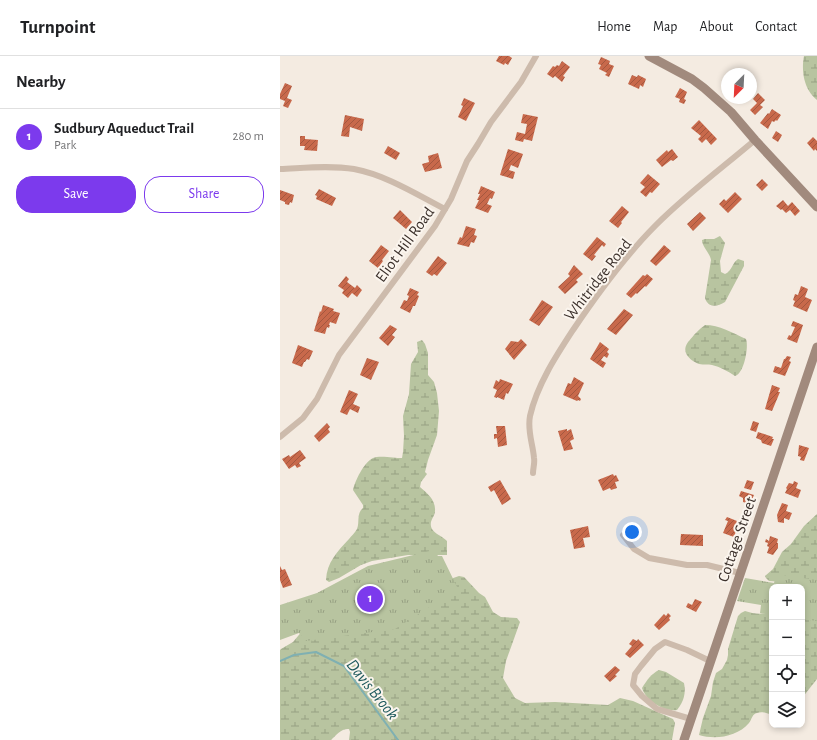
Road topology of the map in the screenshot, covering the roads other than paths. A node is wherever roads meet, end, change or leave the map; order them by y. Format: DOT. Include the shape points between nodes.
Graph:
graph roads {
  1 [pos="536,56"];
  2 [pos="649,56"];
  3 [pos="755,140"];
  4 [pos="280,169"];
  5 [pos="817,207"];
  6 [pos="445,209"];
  7 [pos="817,348"];
  8 [pos="280,437"];
  9 [pos="533,473"];
  10 [pos="623,535"];
  11 [pos="740,573"];
  12 [pos="710,662"];
  13 [pos="691,719"];
  14 [pos="684,740"];
  1 -- 6 [label="street, Eliot Hill Road" via="521,82 491,122 468,161"];
  2 -- 3 [label="street" via="704,88 731,112"];
  3 -- 5 [label="street"];
  3 -- 9 [label="street, Whitridge Road" via="655,226 617,269 567,340 540,387 529,418 534,458"];
  4 -- 6 [label="street" via="354,169 394,183"];
  6 -- 8 [label="street, Eliot Hill Road" via="339,355 317,399 303,418"];
  7 -- 11 [label="street, Cottage Street"];
  10 -- 11 [label="street" via="634,549 649,558 687,566 707,565"];
  11 -- 12 [label="street, Cottage Street"];
  12 -- 13 [label="street, Cottage Street"];
  12 -- 13 [label="street" via="665,642 634,674 633,685 657,709"];
  13 -- 14 [label="street, Cottage Street"];
}
